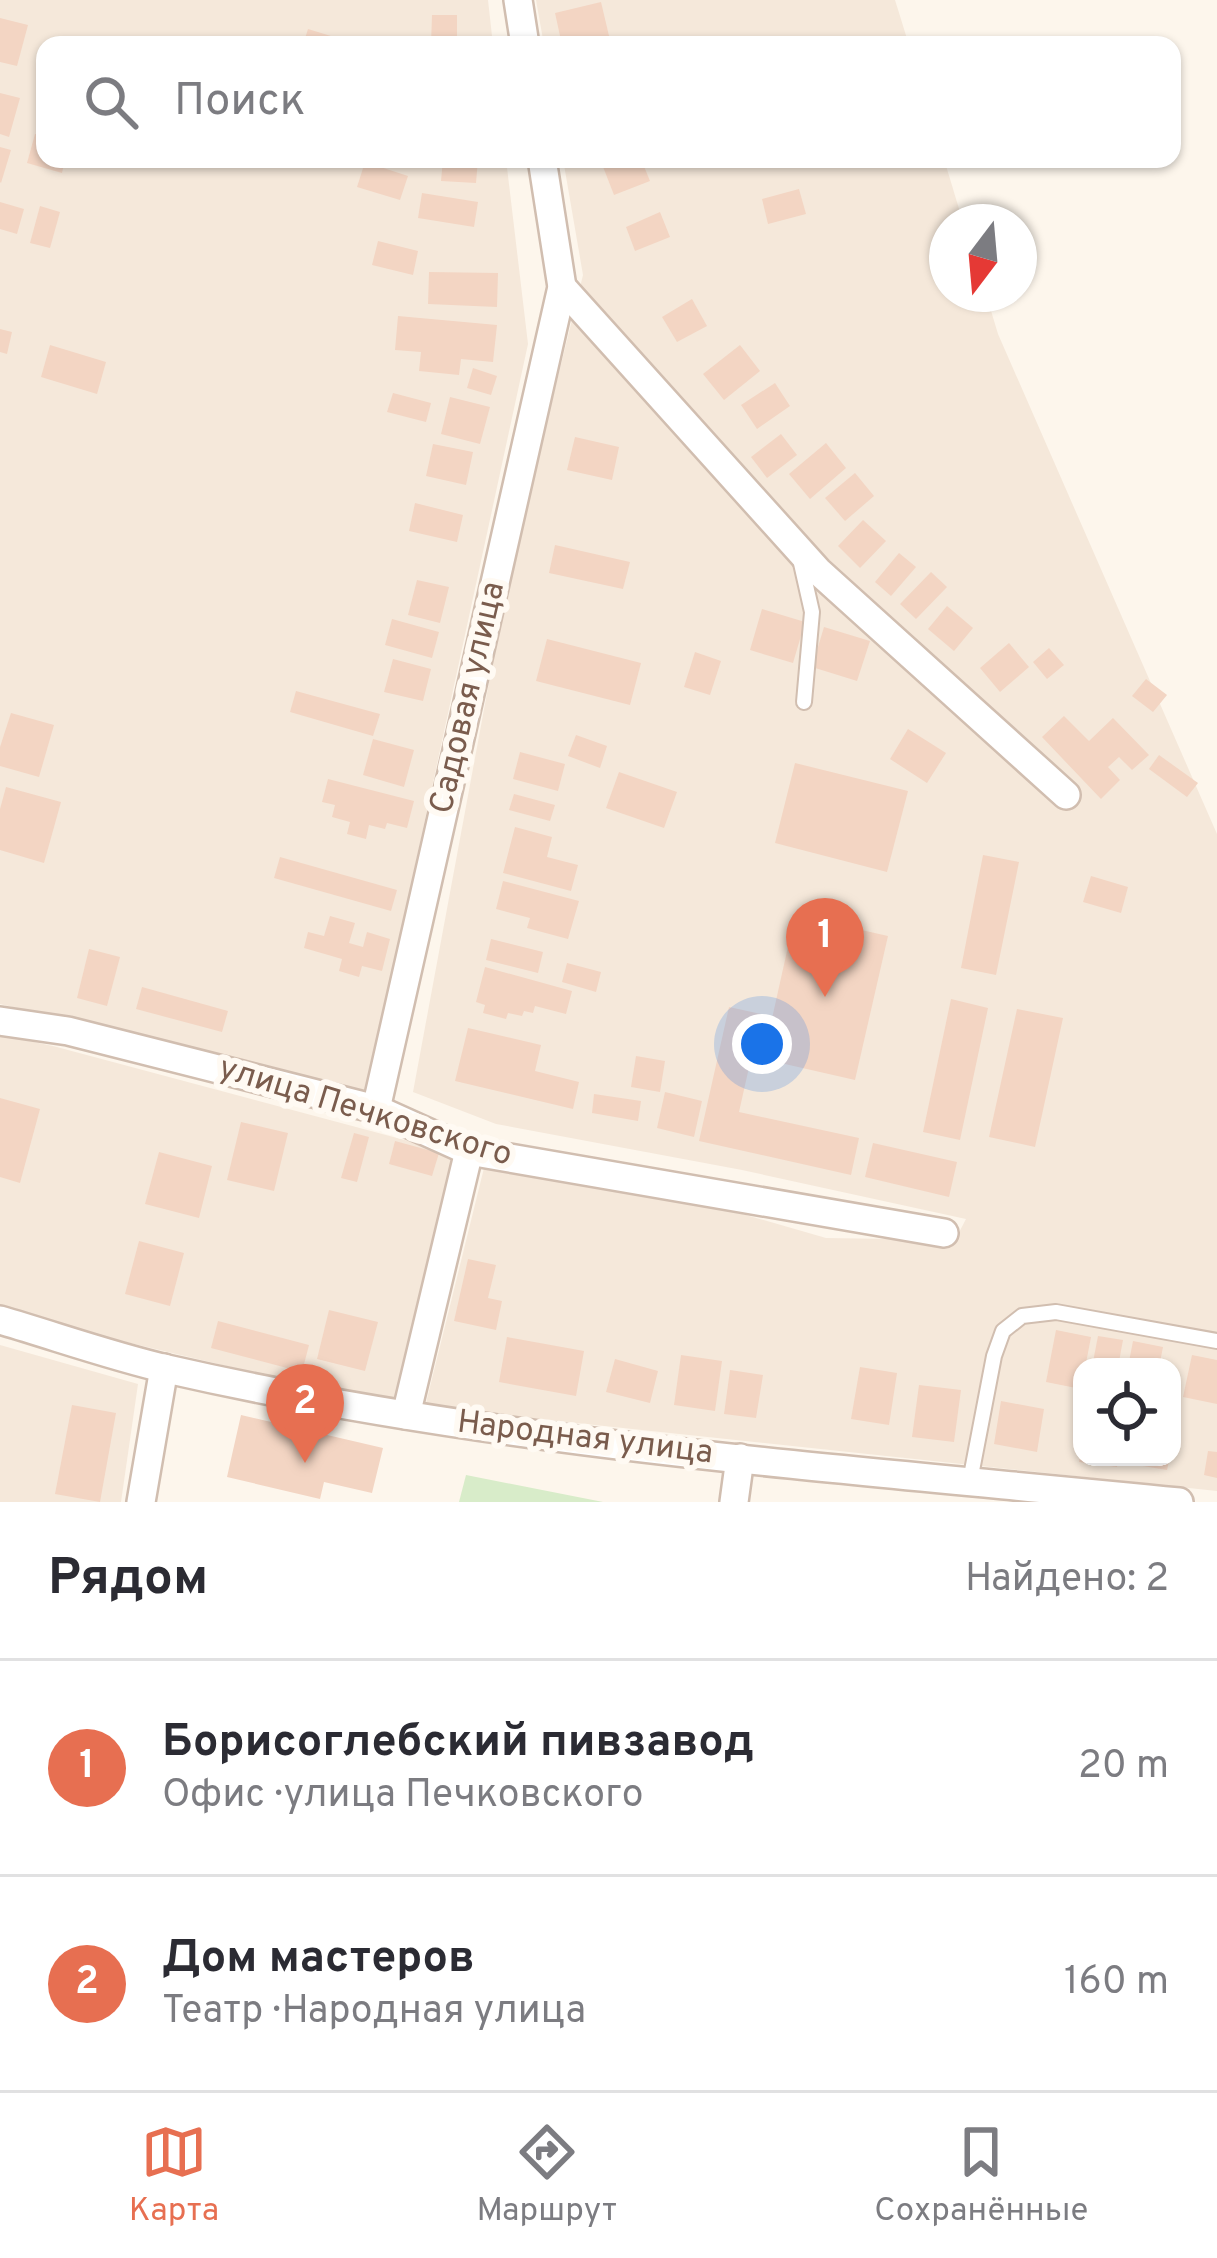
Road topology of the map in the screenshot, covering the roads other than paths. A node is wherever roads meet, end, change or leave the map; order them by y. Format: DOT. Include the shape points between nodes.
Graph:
graph roads {
  1 [pos="518,0"];
  2 [pos="524,36"];
  3 [pos="543,168"];
  4 [pos="562,287"];
  5 [pos="797,548"];
  6 [pos="804,703"];
  7 [pos="1066,795"];
  8 [pos="0,1021"];
  9 [pos="376,1109"];
  10 [pos="469,1151"];
  11 [pos="944,1232"];
  12 [pos="0,1320"];
  13 [pos="1217,1340"];
  14 [pos="164,1368"];
  15 [pos="406,1415"];
  16 [pos="740,1458"];
  17 [pos="970,1481"];
  18 [pos="142,1502"];
  19 [pos="734,1502"];
  20 [pos="1179,1502"];
  1 -- 2 [label="street"];
  3 -- 4 [label="street"];
  4 -- 5 [label="street"];
  4 -- 9 [label="street, Садовая улица"];
  5 -- 6 [label="lane" via="812,612"];
  5 -- 7 [label="street"];
  8 -- 9 [label="street, улица Печковского"];
  9 -- 10 [label="street, улица Печковского"];
  10 -- 11 [label="street, улица Печковского"];
  10 -- 15 [label="street"];
  12 -- 14 [label="street, Народная улица"];
  13 -- 17 [label="lane" via="1056,1312 1022,1316 1003,1331 994,1356"];
  14 -- 15 [label="street, Народная улица"];
  14 -- 18 [label="street"];
  15 -- 16 [label="street, Народная улица"];
  16 -- 17 [label="street, Народная улица"];
  16 -- 19 [label="street"];
  17 -- 20 [label="street, Народная улица"];
}
